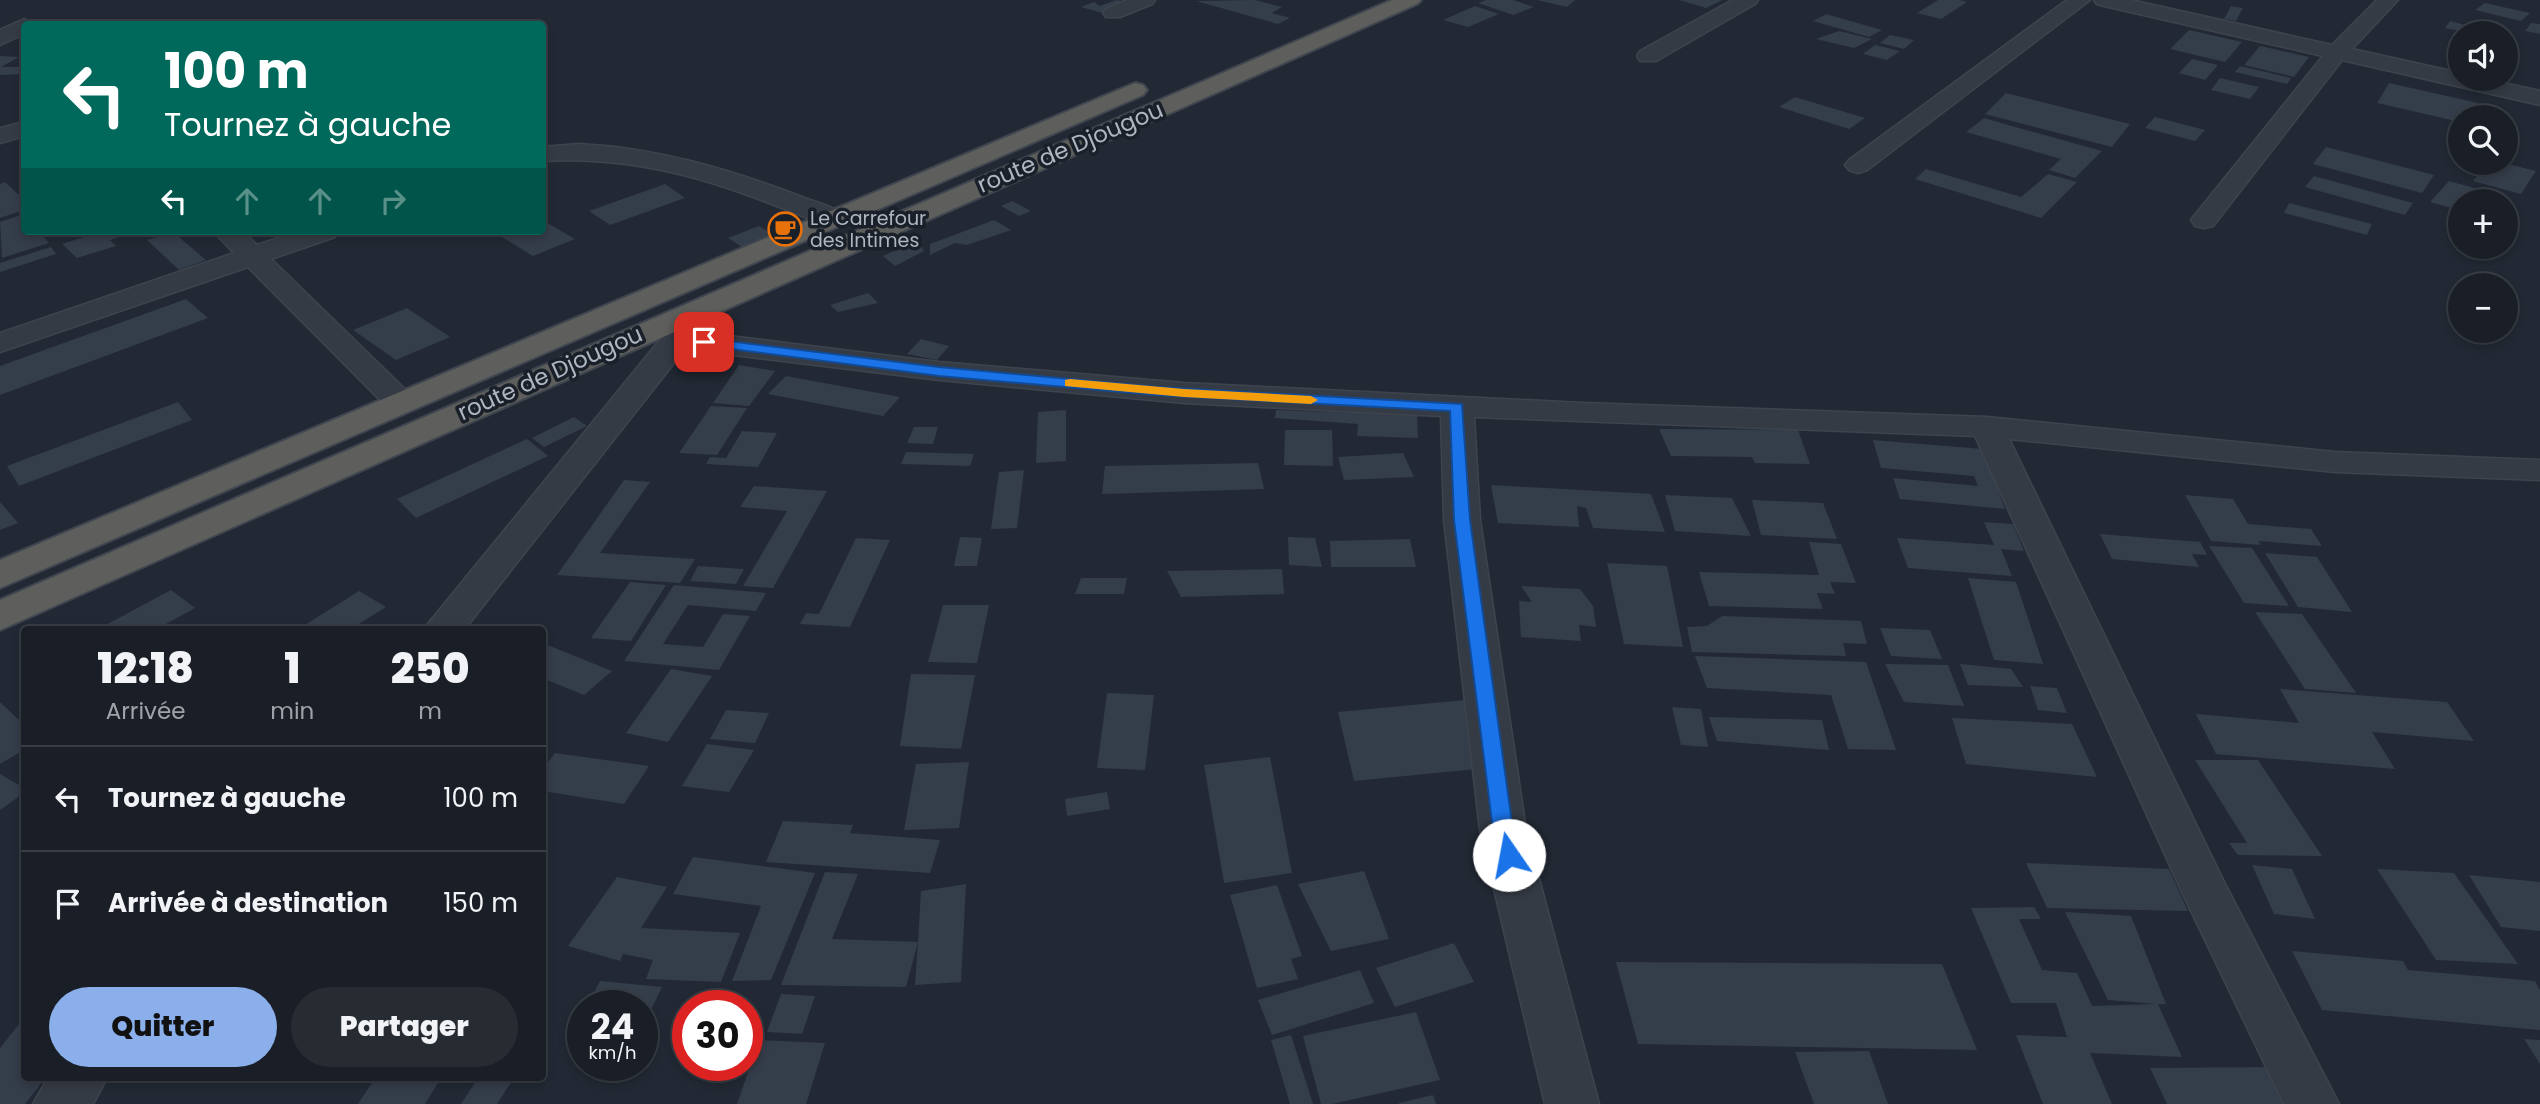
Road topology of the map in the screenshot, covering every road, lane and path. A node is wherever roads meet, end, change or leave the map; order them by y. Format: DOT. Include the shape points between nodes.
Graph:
graph roads {
  1 [pos="1145,0"];
  2 [pos="1358,0"];
  3 [pos="1410,0"];
  4 [pos="1748,0"];
  5 [pos="2080,0"];
  6 [pos="2104,0"];
  7 [pos="2388,0"];
  8 [pos="1113,13"];
  9 [pos="21,27"];
  10 [pos="0,38"];
  11 [pos="2337,52"];
  12 [pos="1648,56"];
  13 [pos="2540,98"];
  14 [pos="21,129"];
  15 [pos="0,136"];
  16 [pos="546,154"];
  17 [pos="1858,165"];
  18 [pos="831,218"];
  19 [pos="2204,220"];
  20 [pos="230,235"];
  21 [pos="314,235"];
  22 [pos="252,257"];
  23 [pos="701,308"];
  24 [pos="678,339"];
  25 [pos="0,343"];
  26 [pos="401,403"];
  27 [pos="1457,407"];
  28 [pos="1987,427"];
  29 [pos="2540,470"];
  30 [pos="161,524"];
  31 [pos="0,575"];
  32 [pos="0,616"];
  33 [pos="446,626"];
  34 [pos="79,1081"];
  35 [pos="60,1104"];
  36 [pos="1572,1104"];
  37 [pos="2312,1104"];
  1 -- 8 [label="street"];
  2 -- 18 [label="highway, route de Djougou"];
  3 -- 23 [label="highway, route de Djougou"];
  4 -- 12 [label="street"];
  5 -- 17 [label="street"];
  6 -- 11 [label="street"];
  7 -- 11 [label="street"];
  9 -- 10 [label="street"];
  11 -- 13 [label="street"];
  11 -- 19 [label="street"];
  14 -- 15 [label="street"];
  16 -- 18 [label="street" via="607,152 664,162 763,190"];
  18 -- 26 [label="highway, route de Djougou"];
  20 -- 22 [label="street"];
  21 -- 22 [label="street"];
  22 -- 25 [label="street"];
  22 -- 26 [label="street"];
  23 -- 24 [label="street"];
  23 -- 30 [label="highway, route de Djougou"];
  24 -- 27 [label="street" via="939,372 1157,391"];
  24 -- 33 [label="street"];
  26 -- 30 [label="highway, route de Djougou"];
  27 -- 28 [label="street"];
  27 -- 36 [label="street" via="1462,520 1503,830"];
  28 -- 29 [label="street" via="2336,461"];
  28 -- 37 [label="street" via="2204,890"];
  30 -- 31 [label="highway, route de Djougou"];
  30 -- 32 [label="highway, route de Djougou"];
  34 -- 35 [label="street"];
}
